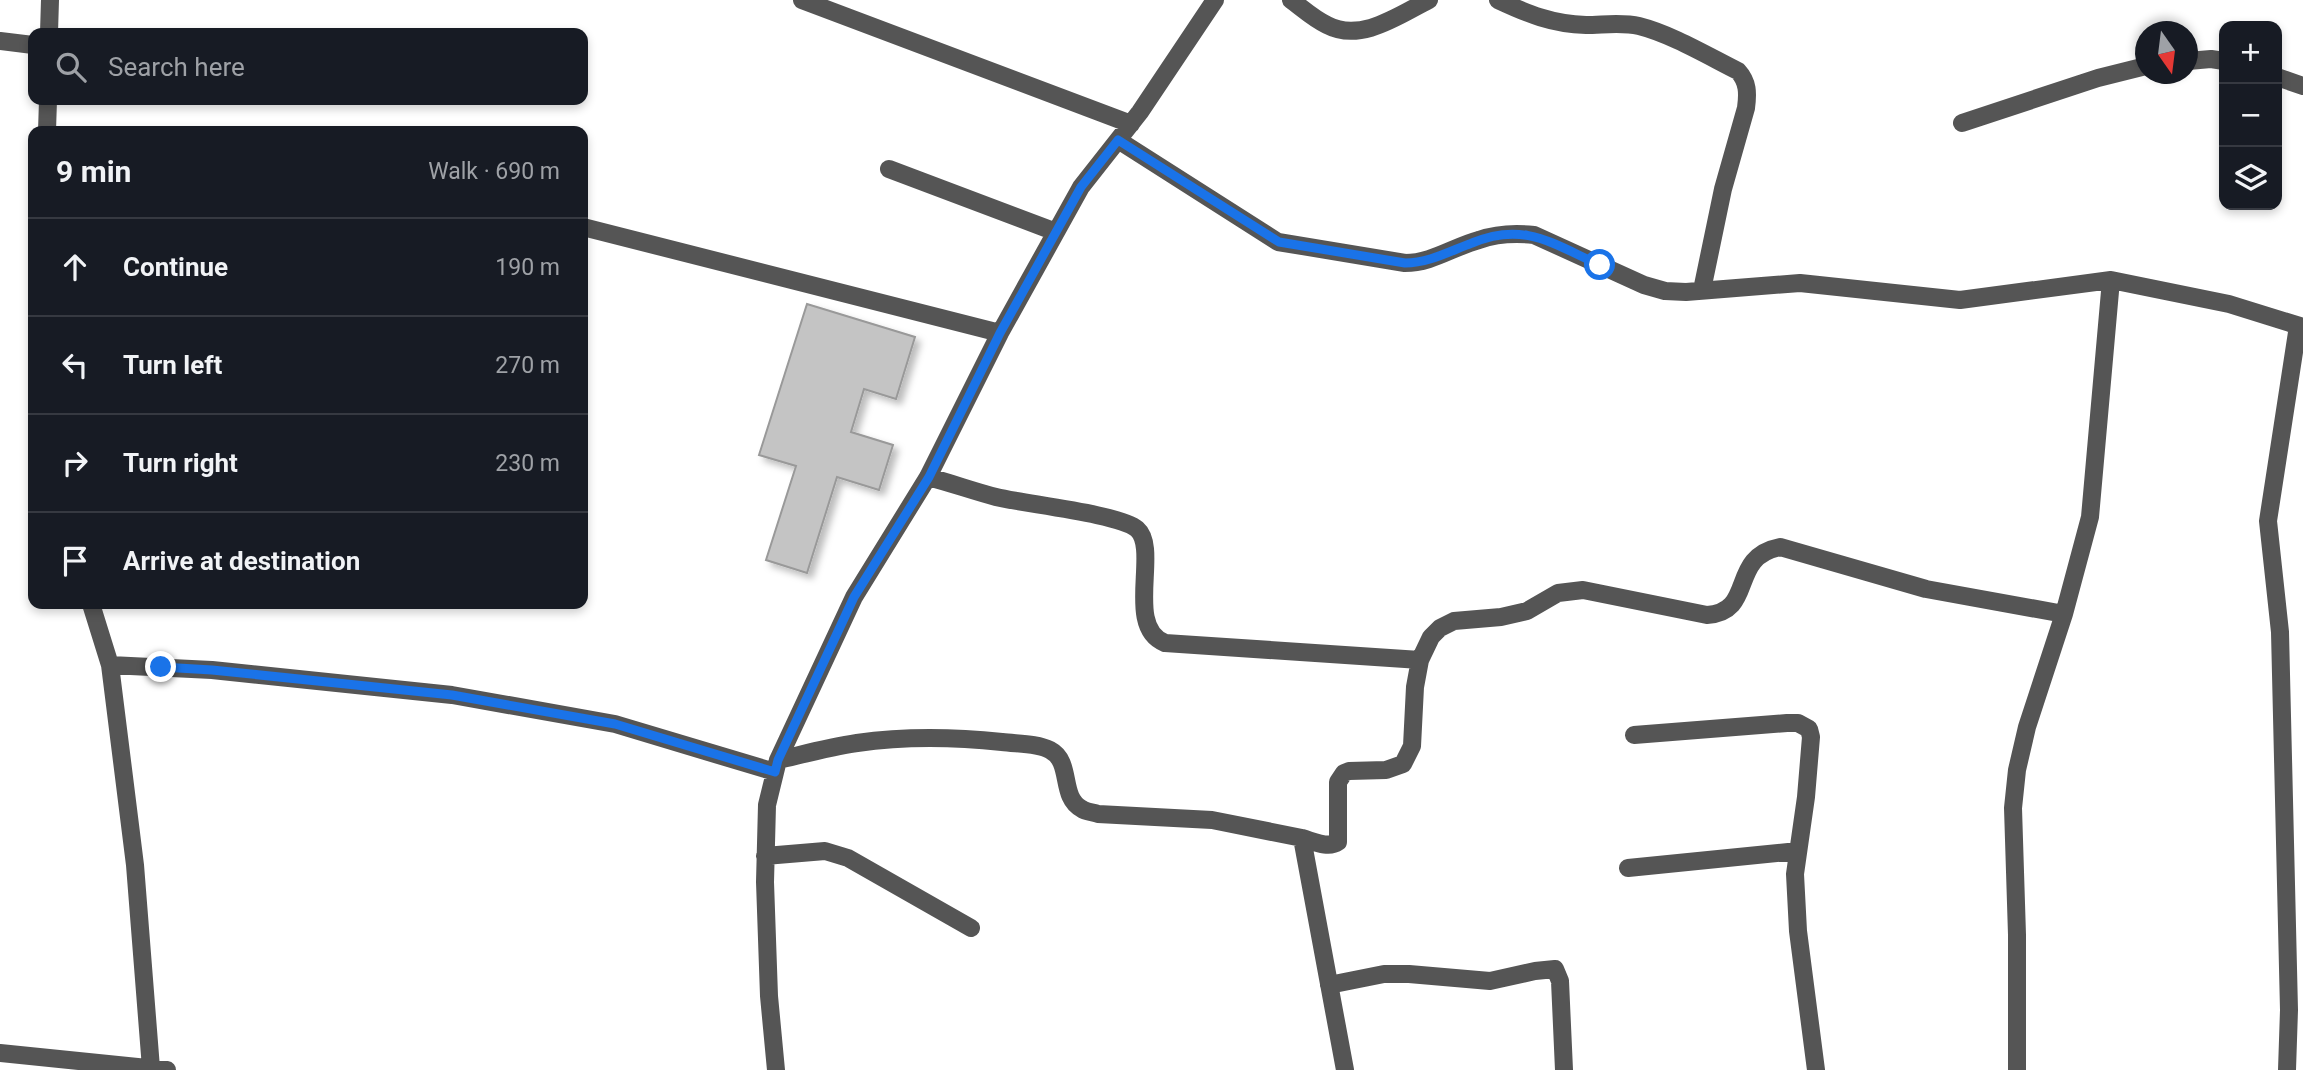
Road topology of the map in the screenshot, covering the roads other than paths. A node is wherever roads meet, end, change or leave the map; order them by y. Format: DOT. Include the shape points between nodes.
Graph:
graph roads {
  1 [pos="50,0"];
  2 [pos="802,0"];
  3 [pos="1215,0"];
  4 [pos="1291,0"];
  5 [pos="1429,0"];
  6 [pos="1498,0"];
  7 [pos="49,28"];
  8 [pos="0,41"];
  9 [pos="28,44"];
  10 [pos="2198,60"];
  11 [pos="2219,60"];
  12 [pos="2135,69"];
  13 [pos="2282,79"];
  14 [pos="2303,86"];
  15 [pos="48,105"];
  16 [pos="1962,122"];
  17 [pos="1131,124"];
  18 [pos="47,126"];
  19 [pos="1118,140"];
  20 [pos="889,169"];
  21 [pos="588,228"];
  22 [pos="1056,232"];
  23 [pos="2111,280"];
  24 [pos="1702,290"];
  25 [pos="2301,326"];
  26 [pos="1000,333"];
  27 [pos="929,477"];
  28 [pos="93,609"];
  29 [pos="2064,614"];
  30 [pos="1420,660"];
  31 [pos="110,665"];
  32 [pos="1634,735"];
  33 [pos="776,766"];
  34 [pos="1302,838"];
  35 [pos="1798,851"];
  36 [pos="765,856"];
  37 [pos="1629,868"];
  38 [pos="971,928"];
  39 [pos="1329,985"];
  40 [pos="0,1053"];
  41 [pos="163,1069"];
  42 [pos="2014,1069"];
  43 [pos="776,1070"];
  44 [pos="1345,1070"];
  45 [pos="1564,1070"];
  46 [pos="1816,1070"];
  47 [pos="2287,1070"];
  1 -- 7 [label="street"];
  2 -- 17 [label="street"];
  3 -- 17 [label="street"];
  4 -- 5 [label="street" via="1326,25 1351,30 1372,29"];
  6 -- 24 [label="street" via="1547,21 1639,26 1744,77 1746,108 1723,188"];
  8 -- 9 [label="street"];
  10 -- 11 [label="street"];
  12 -- 16 [label="street"];
  13 -- 14 [label="street"];
  15 -- 18 [label="street"];
  17 -- 19 [label="street"];
  19 -- 22 [label="street" via="1081,187"];
  19 -- 24 [label="street" via="1279,242 1418,263 1479,240 1521,233 1644,285 1665,291"];
  20 -- 22 [label="street"];
  21 -- 26 [label="street"];
  22 -- 26 [label="street"];
  23 -- 24 [label="street" via="1960,300 1800,283"];
  23 -- 25 [label="street" via="2229,304"];
  23 -- 29 [label="street" via="2090,517"];
  25 -- 47 [label="street" via="2268,521 2280,632"];
  26 -- 27 [label="street"];
  27 -- 30 [label="street" via="996,497 1135,527 1143,541 1146,617 1154,635 1165,643"];
  27 -- 33 [label="street" via="854,597"];
  28 -- 31 [label="street"];
  29 -- 30 [label="street" via="1926,589 1780,547 1754,559 1734,603 1719,614 1583,590 1558,593 1527,611 1454,621 1431,637"];
  29 -- 42 [label="street" via="2017,770 2013,808 2017,935"];
  30 -- 34 [label="street" via="1412,746 1403,764 1344,773 1338,782 1338,842 1326,845"];
  31 -- 33 [label="street" via="212,670 452,695 615,724"];
  31 -- 41 [label="street"];
  32 -- 35 [label="street" via="1787,723 1805,726 1811,737"];
  33 -- 34 [label="street" via="856,743 922,738 1035,746 1051,750 1060,759 1072,800 1082,809 1098,814 1212,820"];
  33 -- 36 [label="street" via="767,805"];
  34 -- 39 [label="street"];
  35 -- 37 [label="street"];
  35 -- 46 [label="street" via="1798,932"];
  36 -- 38 [label="street" via="825,851 848,858"];
  36 -- 43 [label="street"];
  39 -- 44 [label="street"];
  39 -- 45 [label="street" via="1384,974 1490,981 1555,969 1560,981"];
  40 -- 41 [label="street"];
}
